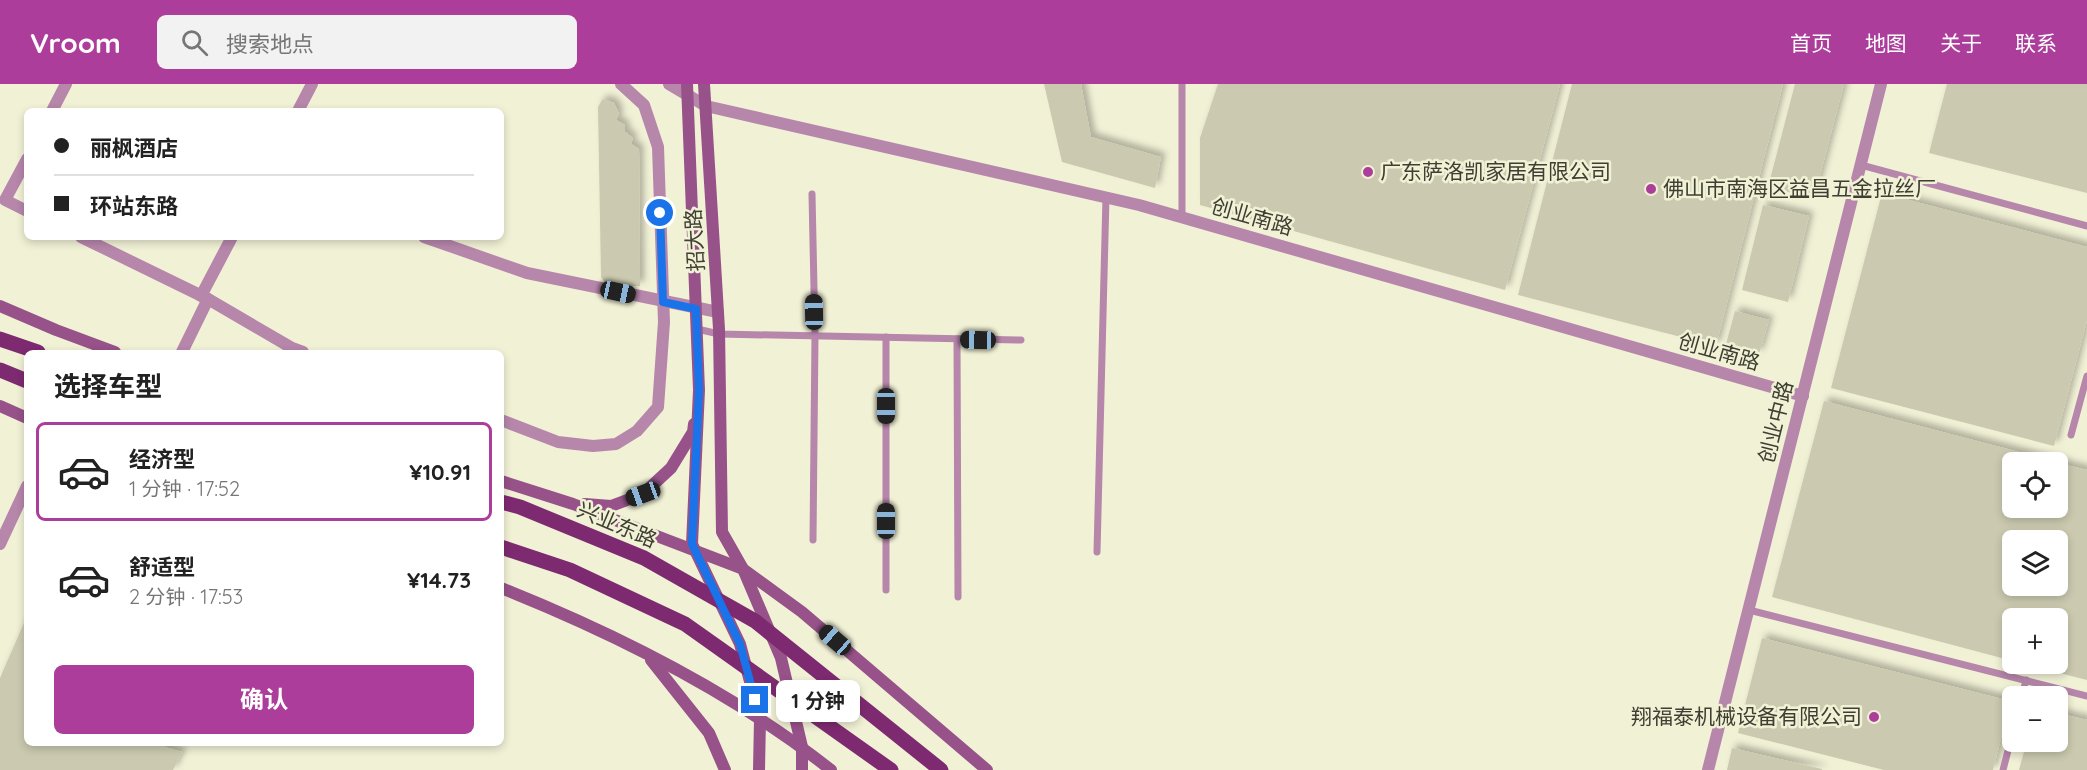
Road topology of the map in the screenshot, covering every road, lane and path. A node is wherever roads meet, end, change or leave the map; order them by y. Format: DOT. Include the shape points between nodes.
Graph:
graph roads {
  1 [pos="66,84"];
  2 [pos="312,84"];
  3 [pos="621,84"];
  4 [pos="669,84"];
  5 [pos="704,84"];
  6 [pos="1182,84"];
  7 [pos="1881,84"];
  8 [pos="687,89"];
  9 [pos="706,106"];
  10 [pos="54,108"];
  11 [pos="300,108"];
  12 [pos="24,165"];
  13 [pos="1861,165"];
  14 [pos="812,194"];
  15 [pos="1106,197"];
  16 [pos="24,210"];
  17 [pos="1182,217"];
  18 [pos="2087,226"];
  19 [pos="87,240"];
  20 [pos="231,240"];
  21 [pos="433,240"];
  22 [pos="205,297"];
  23 [pos="663,302"];
  24 [pos="0,306"];
  25 [pos="696,309"];
  26 [pos="718,312"];
  27 [pos="697,329"];
  28 [pos="719,334"];
  29 [pos="815,336"];
  30 [pos="886,338"];
  31 [pos="0,339"];
  32 [pos="957,339"];
  33 [pos="1021,340"];
  34 [pos="32,350"];
  35 [pos="110,350"];
  36 [pos="183,350"];
  37 [pos="298,350"];
  38 [pos="0,370"];
  39 [pos="2087,376"];
  40 [pos="24,380"];
  41 [pos="699,390"];
  42 [pos="1803,396"];
  43 [pos="0,406"];
  44 [pos="24,417"];
  45 [pos="504,421"];
  46 [pos="2071,435"];
  47 [pos="504,482"];
  48 [pos="24,492"];
  49 [pos="504,503"];
  50 [pos="573,504"];
  51 [pos="813,540"];
  52 [pos="0,544"];
  53 [pos="504,548"];
  54 [pos="695,551"];
  55 [pos="1097,552"];
  56 [pos="743,569"];
  57 [pos="504,589"];
  58 [pos="886,590"];
  59 [pos="958,597"];
  60 [pos="1749,610"];
  61 [pos="647,654"];
  62 [pos="2026,680"];
  63 [pos="2024,686"];
  64 [pos="2087,696"];
  65 [pos="760,719"];
  66 [pos="802,747"];
  67 [pos="2008,752"];
  68 [pos="725,770"];
  69 [pos="759,770"];
  70 [pos="802,770"];
  71 [pos="831,770"];
  72 [pos="891,770"];
  73 [pos="941,770"];
  74 [pos="987,770"];
  75 [pos="1708,770"];
  76 [pos="2003,770"];
  1 -- 10 [label="street"];
  2 -- 11 [label="street"];
  3 -- 23 [label="street" via="644,105 658,147"];
  4 -- 8 [label="street, 创业南路"];
  5 -- 9 [label="main road, 招大路"];
  6 -- 17 [label="lane"];
  7 -- 13 [label="street, 创业中路"];
  8 -- 9 [label="street, 创业南路"];
  8 -- 25 [label="main road, 招大路"];
  9 -- 15 [label="street, 创业南路"];
  9 -- 26 [label="main road, 招大路"];
  12 -- 16 [label="street" via="5,200"];
  13 -- 18 [label="lane"];
  13 -- 42 [label="street, 创业中路"];
  14 -- 29 [label="lane"];
  15 -- 17 [label="street, 创业南路"];
  15 -- 55 [label="lane"];
  17 -- 42 [label="street, 创业南路"];
  19 -- 22 [label="street"];
  20 -- 22 [label="street"];
  21 -- 23 [label="street" via="527,273"];
  22 -- 36 [label="street"];
  22 -- 37 [label="street"];
  23 -- 25 [label="street"];
  23 -- 45 [label="street" via="658,407 637,431 616,444 593,446 558,442"];
  24 -- 35 [label="main road"];
  25 -- 26 [label="street"];
  25 -- 27 [label="main road, 招大路"];
  26 -- 28 [label="main road, 招大路"];
  27 -- 28 [label="lane"];
  27 -- 41 [label="main road, 招大路"];
  28 -- 29 [label="lane"];
  28 -- 56 [label="main road, 招大路" via="722,532"];
  29 -- 30 [label="lane"];
  29 -- 51 [label="lane"];
  30 -- 32 [label="lane"];
  30 -- 58 [label="lane"];
  31 -- 34 [label="main road"];
  32 -- 33 [label="lane"];
  32 -- 59 [label="lane"];
  38 -- 40 [label="main road"];
  39 -- 46 [label="lane"];
  41 -- 50 [label="main road" via="693,432 671,468 643,494 611,506"];
  41 -- 54 [label="main road" via="692,544"];
  42 -- 60 [label="street, 创业中路"];
  43 -- 44 [label="main road"];
  47 -- 50 [label="main road"];
  48 -- 52 [label="street"];
  49 -- 73 [label="main road, 兴业东路, bridge" via="644,558 755,621"];
  50 -- 54 [label="main road"];
  53 -- 72 [label="main road, bridge" via="570,570 685,624"];
  54 -- 56 [label="main road"];
  54 -- 65 [label="main road" via="740,644"];
  56 -- 66 [label="main road, 招大路" via="781,658"];
  56 -- 74 [label="main road" via="802,612"];
  57 -- 61 [label="main road"];
  60 -- 62 [label="lane"];
  60 -- 75 [label="street, 创业中路"];
  61 -- 65 [label="main road"];
  61 -- 68 [label="main road" via="709,733"];
  62 -- 63 [label="lane"];
  62 -- 64 [label="lane"];
  65 -- 66 [label="main road"];
  65 -- 69 [label="main road"];
  66 -- 70 [label="main road, 招大路"];
  66 -- 71 [label="main road"];
  67 -- 76 [label="lane"];
}
